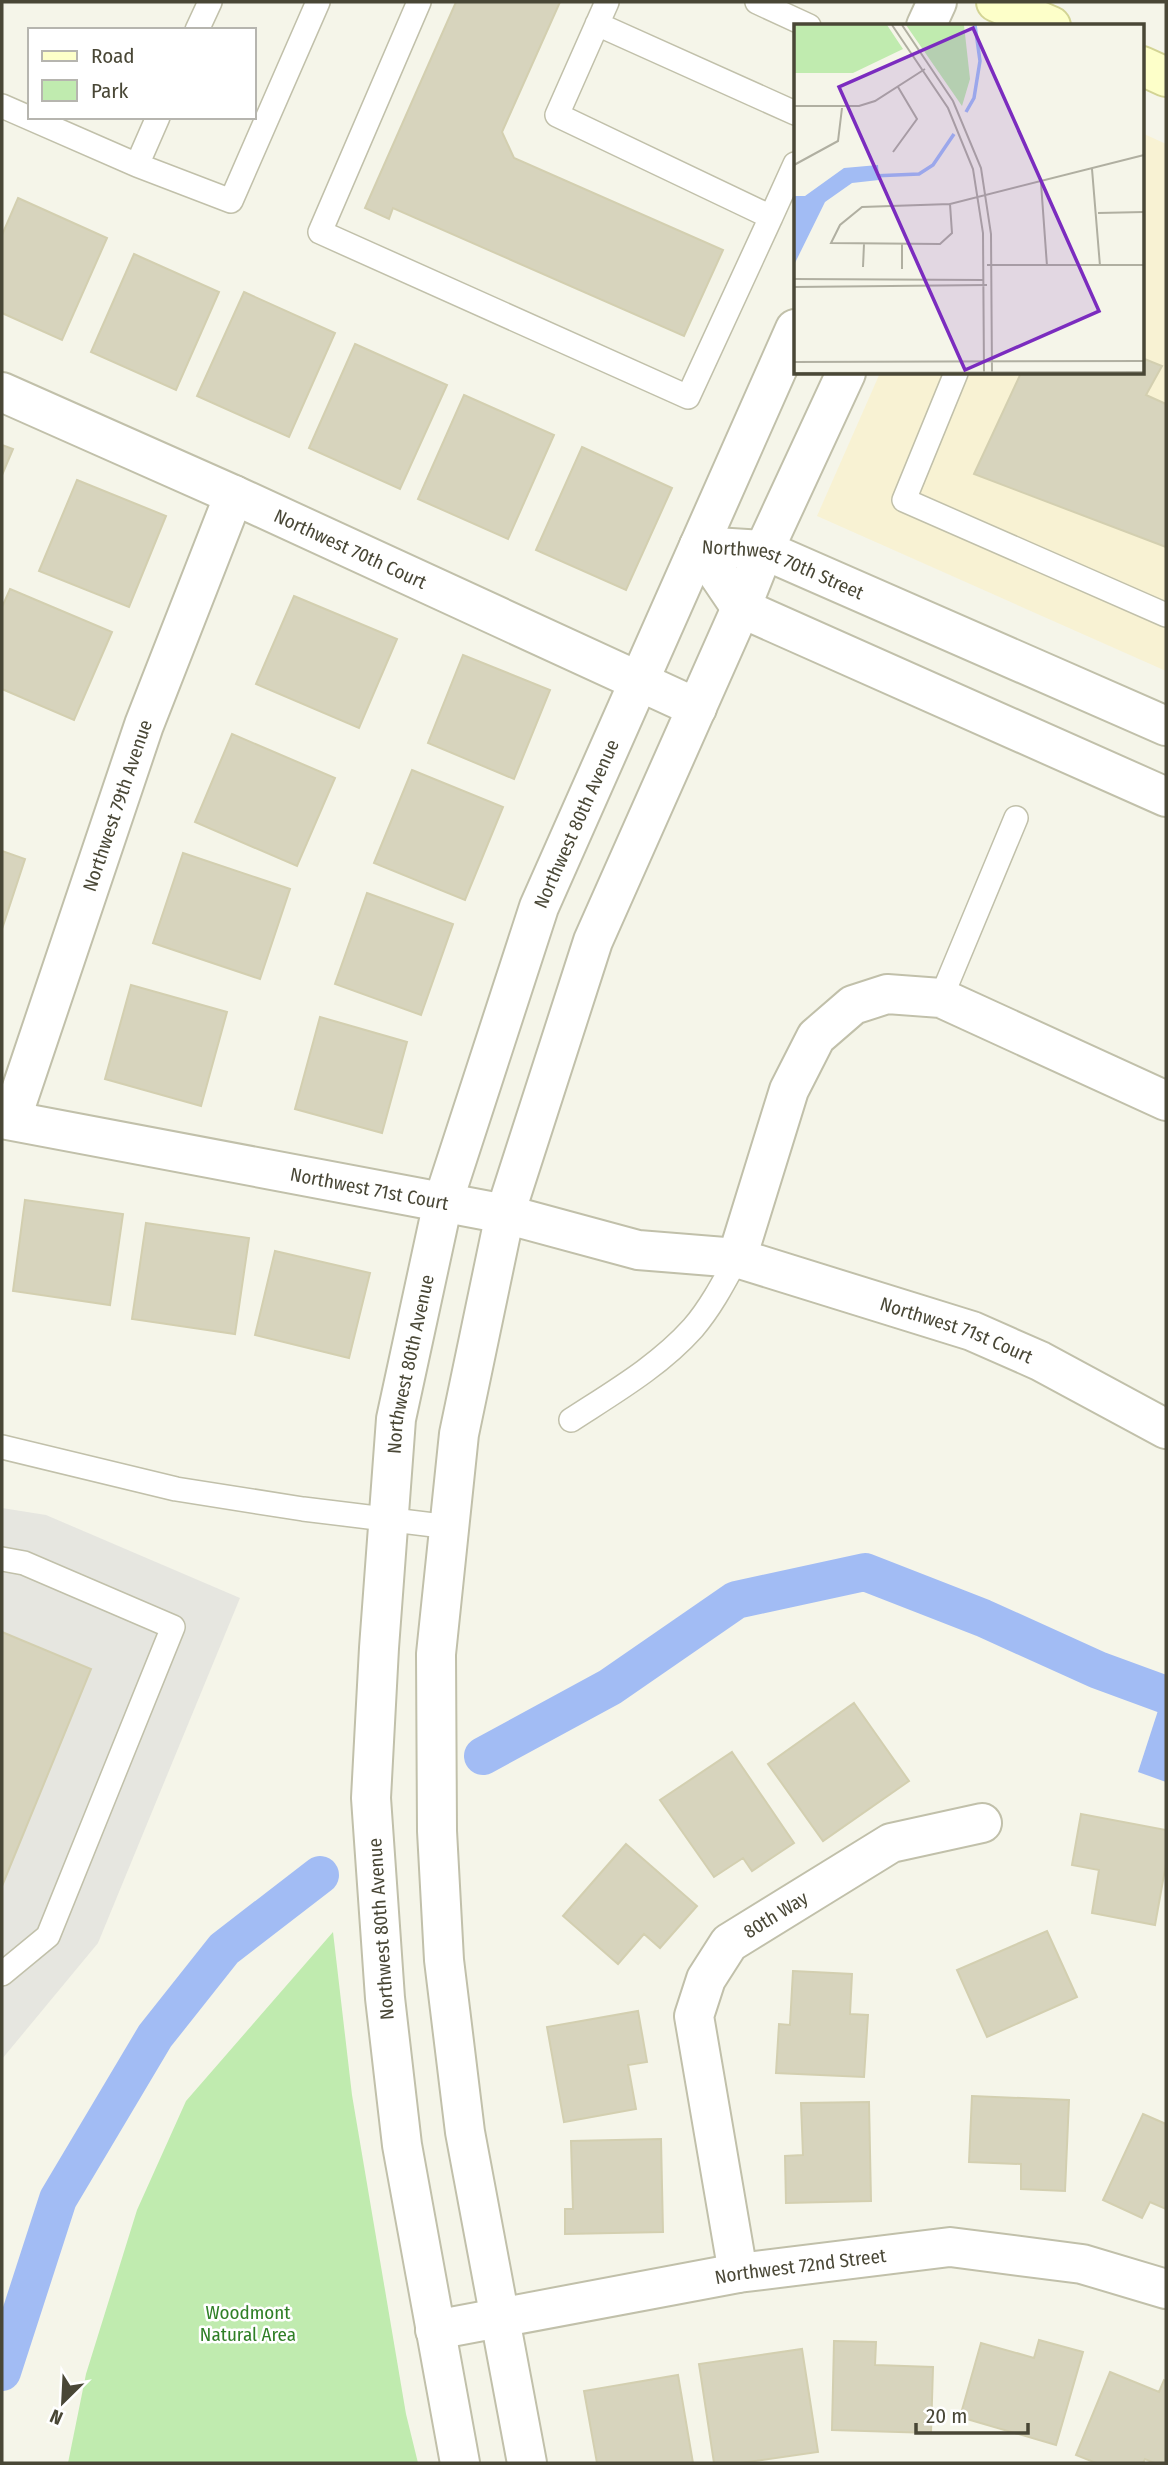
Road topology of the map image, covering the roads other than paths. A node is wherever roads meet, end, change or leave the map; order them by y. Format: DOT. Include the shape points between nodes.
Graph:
graph roads {
  1 [pos="210,2"];
  2 [pos="318,2"];
  3 [pos="419,2"];
  4 [pos="607,2"];
  5 [pos="757,2"];
  6 [pos="937,2"];
  7 [pos="1003,9"];
  8 [pos="597,24"];
  9 [pos="805,24"];
  10 [pos="927,24"];
  11 [pos="1045,24"];
  12 [pos="198,28"];
  13 [pos="1144,67"];
  14 [pos="1166,77"];
  15 [pos="2,106"];
  16 [pos="794,113"];
  17 [pos="28,117"];
  18 [pos="32,119"];
  19 [pos="157,119"];
  20 [pos="137,165"];
  21 [pos="794,166"];
  22 [pos="771,217"];
  23 [pos="794,331"];
  24 [pos="846,374"];
  25 [pos="956,374"];
  26 [pos="2,392"];
  27 [pos="234,495"];
  28 [pos="699,546"];
  29 [pos="764,550"];
  30 [pos="741,608"];
  31 [pos="1166,615"];
  32 [pos="640,682"];
  33 [pos="697,708"];
  34 [pos="1166,726"];
  35 [pos="1166,797"];
  36 [pos="1016,818"];
  37 [pos="941,998"];
  38 [pos="1166,1101"];
  39 [pos="6,1119"];
  40 [pos="443,1202"];
  41 [pos="505,1214"];
  42 [pos="737,1258"];
  43 [pos="571,1420"];
  44 [pos="1166,1429"];
  45 [pos="2,1447"];
  46 [pos="388,1519"];
  47 [pos="450,1527"];
  48 [pos="2,1559"];
  49 [pos="982,1822"];
  50 [pos="2,1974"];
  51 [pos="738,2273"];
  52 [pos="1166,2289"];
  53 [pos="499,2319"];
  54 [pos="435,2330"];
  55 [pos="460,2463"];
  56 [pos="527,2463"];
  1 -- 12 [label="lane"];
  2 -- 20 [label="lane" via="231,201"];
  3 -- 22 [label="lane" via="320,232 688,397"];
  4 -- 8 [label="lane"];
  5 -- 9 [label="lane"];
  6 -- 10 [label="street"];
  7 -- 11 [label="main road"];
  8 -- 16 [label="lane"];
  8 -- 22 [label="lane" via="557,115"];
  13 -- 14 [label="main road"];
  15 -- 17 [label="lane"];
  18 -- 20 [label="lane"];
  19 -- 20 [label="lane"];
  21 -- 22 [label="lane"];
  23 -- 28 [label="street, Northwest 80th Avenue"];
  24 -- 29 [label="street"];
  25 -- 31 [label="lane" via="904,500"];
  26 -- 27 [label="street, Northwest 70th Court"];
  27 -- 32 [label="street, Northwest 70th Court"];
  27 -- 39 [label="street, Northwest 79th Avenue" via="144,724"];
  28 -- 29 [label="street, Northwest 70th Street"];
  28 -- 30 [label="street, Northwest 70th Street"];
  28 -- 32 [label="street, Northwest 80th Avenue"];
  29 -- 30 [label="street"];
  29 -- 34 [label="street, Northwest 70th Street"];
  30 -- 33 [label="street"];
  30 -- 35 [label="street"];
  32 -- 33 [label="street, Northwest 70th Court"];
  32 -- 40 [label="street, Northwest 80th Avenue" via="539,907"];
  33 -- 41 [label="street" via="593,941"];
  36 -- 37 [label="lane"];
  37 -- 38 [label="street"];
  37 -- 42 [label="street" via="887,994 852,1005 816,1037 789,1090"];
  39 -- 40 [label="street, Northwest 71st Court"];
  40 -- 41 [label="street, Northwest 71st Court"];
  40 -- 46 [label="street, Northwest 80th Avenue" via="396,1419"];
  41 -- 42 [label="street, Northwest 71st Court" via="638,1250"];
  41 -- 47 [label="street" via="459,1434"];
  42 -- 43 [label="lane" via="718,1293 669,1352"];
  42 -- 44 [label="street, Northwest 71st Court" via="972,1331 1040,1361"];
  45 -- 46 [label="lane" via="176,1489"];
  46 -- 47 [label="lane"];
  46 -- 54 [label="street, Northwest 80th Avenue" via="371,1798 385,1998 402,2145"];
  47 -- 53 [label="street" via="436,1654 437,1831 444,1960 465,2132"];
  48 -- 50 [label="lane" via="24,1563 173,1627 48,1936"];
  49 -- 51 [label="street, 80th Way" via="891,1843 729,1944 706,1979 694,2016"];
  51 -- 52 [label="street, Northwest 72nd Street" via="950,2247 1083,2264"];
  51 -- 53 [label="street, Northwest 72nd Street"];
  53 -- 54 [label="street, Northwest 72nd Street"];
  53 -- 56 [label="street"];
  54 -- 55 [label="street, Northwest 80th Avenue"];
}
